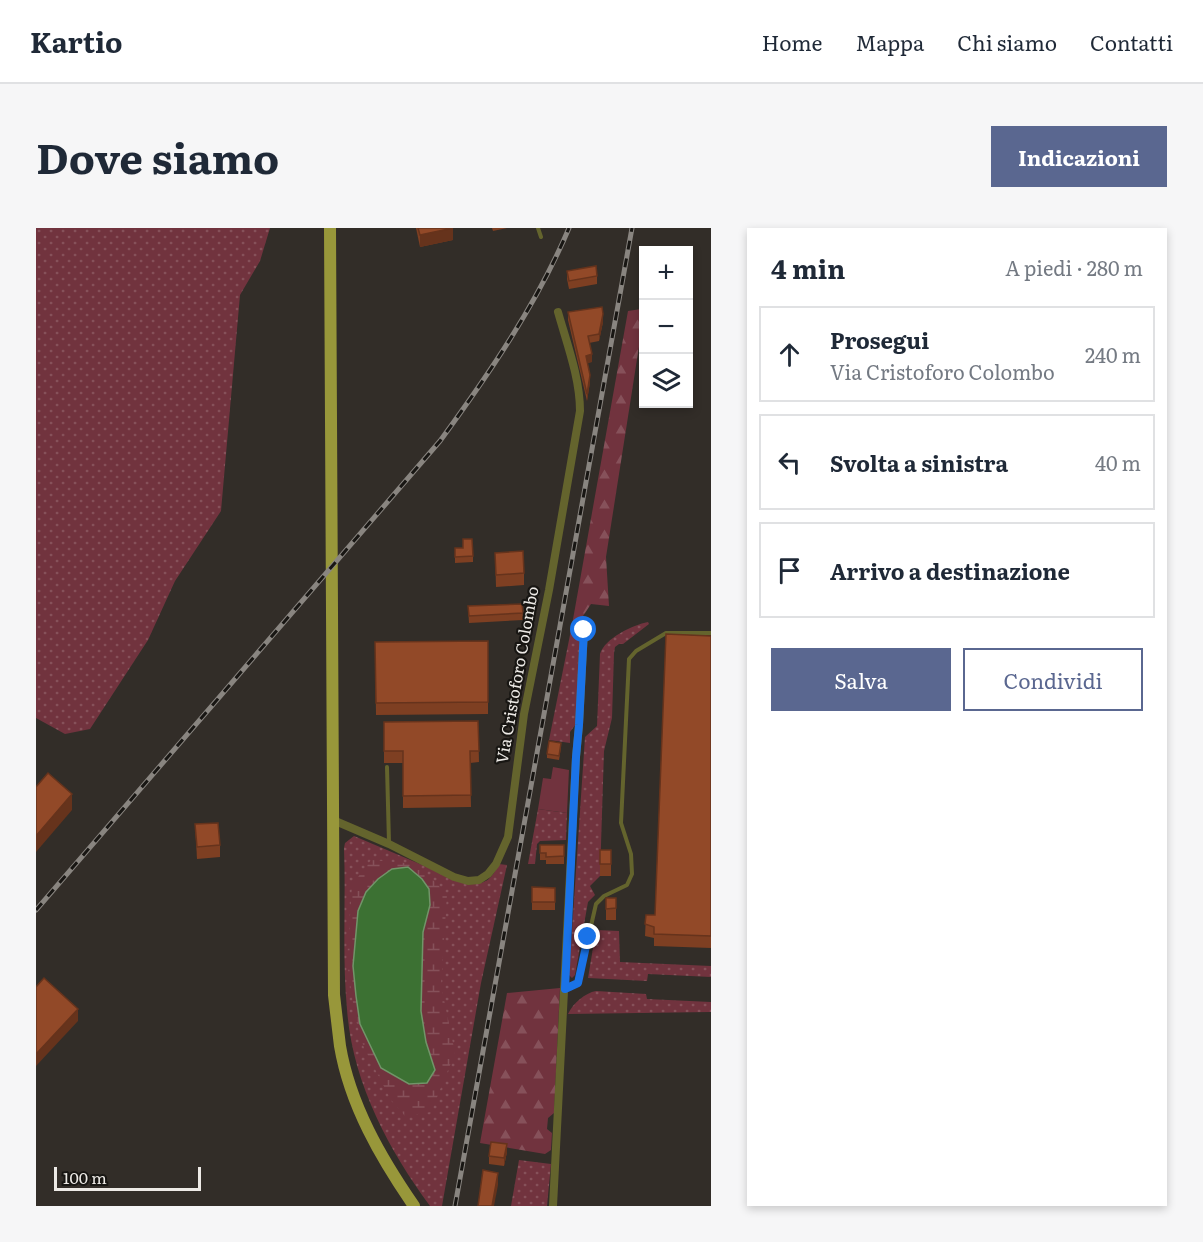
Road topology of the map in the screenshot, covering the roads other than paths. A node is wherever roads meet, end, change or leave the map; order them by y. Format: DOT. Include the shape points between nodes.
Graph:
graph roads {
  1 [pos="330,228"];
  2 [pos="538,228"];
  3 [pos="541,237"];
  4 [pos="558,312"];
  5 [pos="584,630"];
  6 [pos="711,633"];
  7 [pos="387,767"];
  8 [pos="333,820"];
  9 [pos="389,844"];
  10 [pos="565,989"];
  11 [pos="414,1206"];
  12 [pos="554,1206"];
  1 -- 8 [label="main road"];
  2 -- 3 [label="lane"];
  4 -- 9 [label="street, Via Cristoforo Colombo" via="580,399 579,418 524,714 508,837 488,874 468,881"];
  5 -- 10 [label="street"];
  6 -- 10 [label="lane" via="666,633 629,659 621,823 631,854 632,874 627,885 596,904 578,983"];
  7 -- 9 [label="lane"];
  8 -- 9 [label="street, Via Cristoforo Colombo"];
  8 -- 11 [label="main road" via="334,995 340,1048 364,1121"];
  10 -- 12 [label="street"];
}
